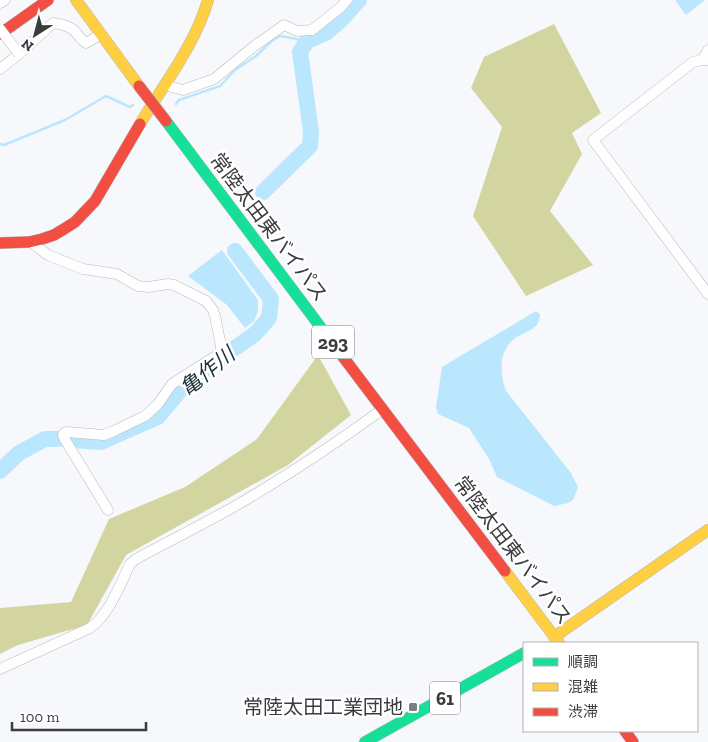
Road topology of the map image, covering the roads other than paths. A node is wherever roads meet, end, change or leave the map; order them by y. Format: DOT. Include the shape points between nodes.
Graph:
graph roads {
  1 [pos="5,0"];
  2 [pos="48,0"];
  3 [pos="76,0"];
  4 [pos="208,0"];
  5 [pos="347,0"];
  6 [pos="0,3"];
  7 [pos="0,29"];
  8 [pos="101,33"];
  9 [pos="0,34"];
  10 [pos="708,50"];
  11 [pos="18,54"];
  12 [pos="705,60"];
  13 [pos="0,69"];
  14 [pos="164,85"];
  15 [pos="32,242"];
  16 [pos="0,243"];
  17 [pos="708,294"];
  18 [pos="384,409"];
  19 [pos="108,510"];
  20 [pos="708,530"];
  21 [pos="557,640"];
  22 [pos="523,654"];
  23 [pos="0,669"];
  24 [pos="366,742"];
  1 -- 6 [label="street"];
  2 -- 9 [label="main road"];
  3 -- 8 [label="main road, 常陸太田東バイパス / 293"];
  4 -- 14 [label="main road" via="195,34"];
  5 -- 14 [label="street" via="312,30 297,31 284,25 214,79 183,90"];
  7 -- 11 [label="street, bridge"];
  8 -- 11 [label="street" via="86,43 72,29 53,23"];
  8 -- 18 [label="main road, 常陸太田東バイパス / 293, bridge"];
  10 -- 12 [label="street"];
  11 -- 13 [label="street"];
  12 -- 17 [label="street" via="693,62 593,140"];
  14 -- 15 [label="main road" via="86,213 64,230"];
  15 -- 16 [label="main road"];
  15 -- 19 [label="street" via="48,256 83,269 117,274 138,286 168,284 180,288 206,301 215,316 220,354 172,384 145,416 104,435 64,433"];
  18 -- 21 [label="main road, 常陸太田東バイパス / 293"];
  18 -- 23 [label="street" via="235,506 136,559 130,564 104,616 96,624"];
  20 -- 21 [label="main road"];
  22 -- 24 [label="main road, 61"];
}
